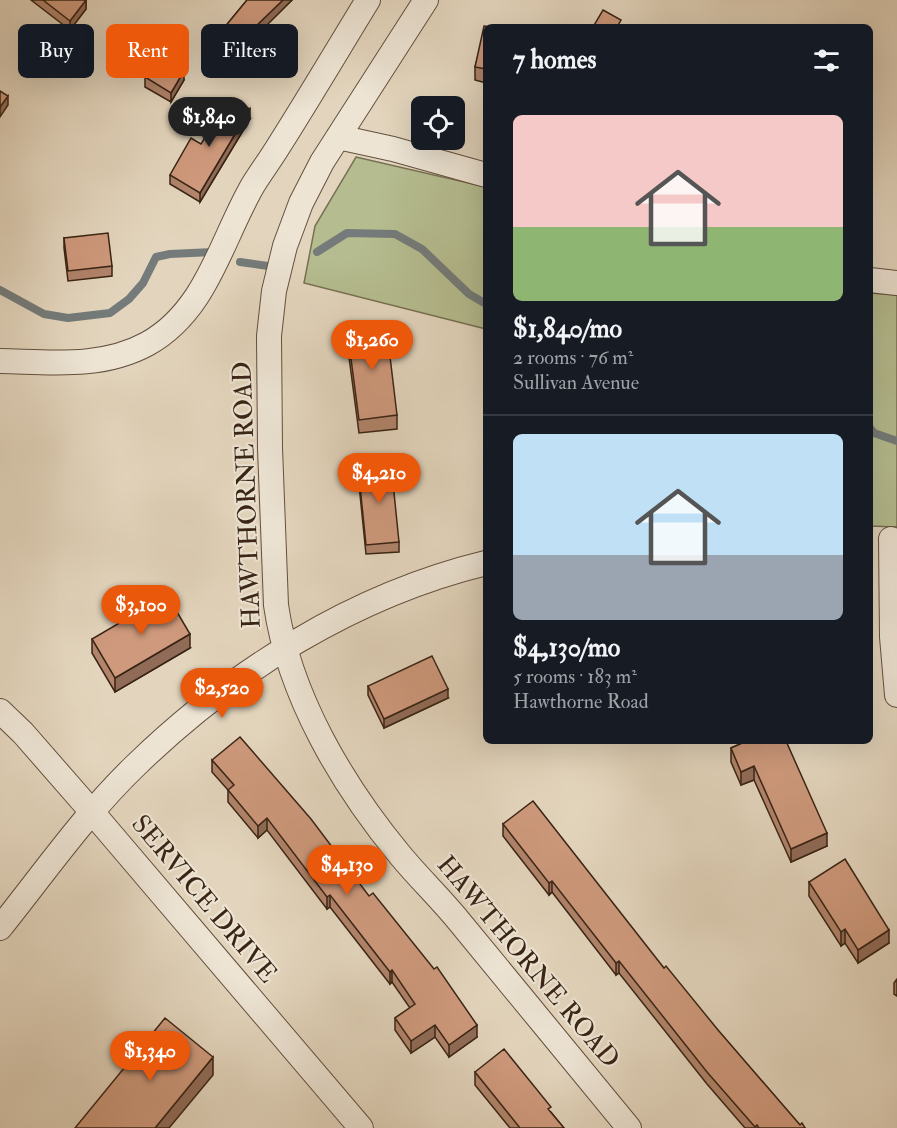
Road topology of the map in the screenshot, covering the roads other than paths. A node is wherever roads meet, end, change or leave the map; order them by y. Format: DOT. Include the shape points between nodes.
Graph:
graph roads {
  1 [pos="368,0"];
  2 [pos="426,0"];
  3 [pos="338,137"];
  4 [pos="483,174"];
  5 [pos="873,280"];
  6 [pos="897,283"];
  7 [pos="0,361"];
  8 [pos="886,539"];
  9 [pos="483,563"];
  10 [pos="284,649"];
  11 [pos="897,695"];
  12 [pos="0,711"];
  13 [pos="92,812"];
  14 [pos="0,928"];
  15 [pos="361,1128"];
  16 [pos="629,1128"];
  1 -- 7 [label="street" via="253,184 205,283 190,307 170,327 130,352 94,362"];
  2 -- 3 [label="street, HAWTHORNE ROAD"];
  3 -- 4 [label="street"];
  3 -- 10 [label="street, HAWTHORNE ROAD" via="301,203 285,246 269,336 276,605"];
  5 -- 6 [label="street"];
  8 -- 11 [label="street"];
  9 -- 10 [label="street" via="370,603"];
  10 -- 13 [label="street" via="182,723 135,765"];
  10 -- 16 [label="street, HAWTHORNE ROAD" via="310,715 344,776 382,832"];
  12 -- 13 [label="street, SERVICE DRIVE"];
  13 -- 14 [label="street"];
  13 -- 15 [label="street, SERVICE DRIVE"];
}
